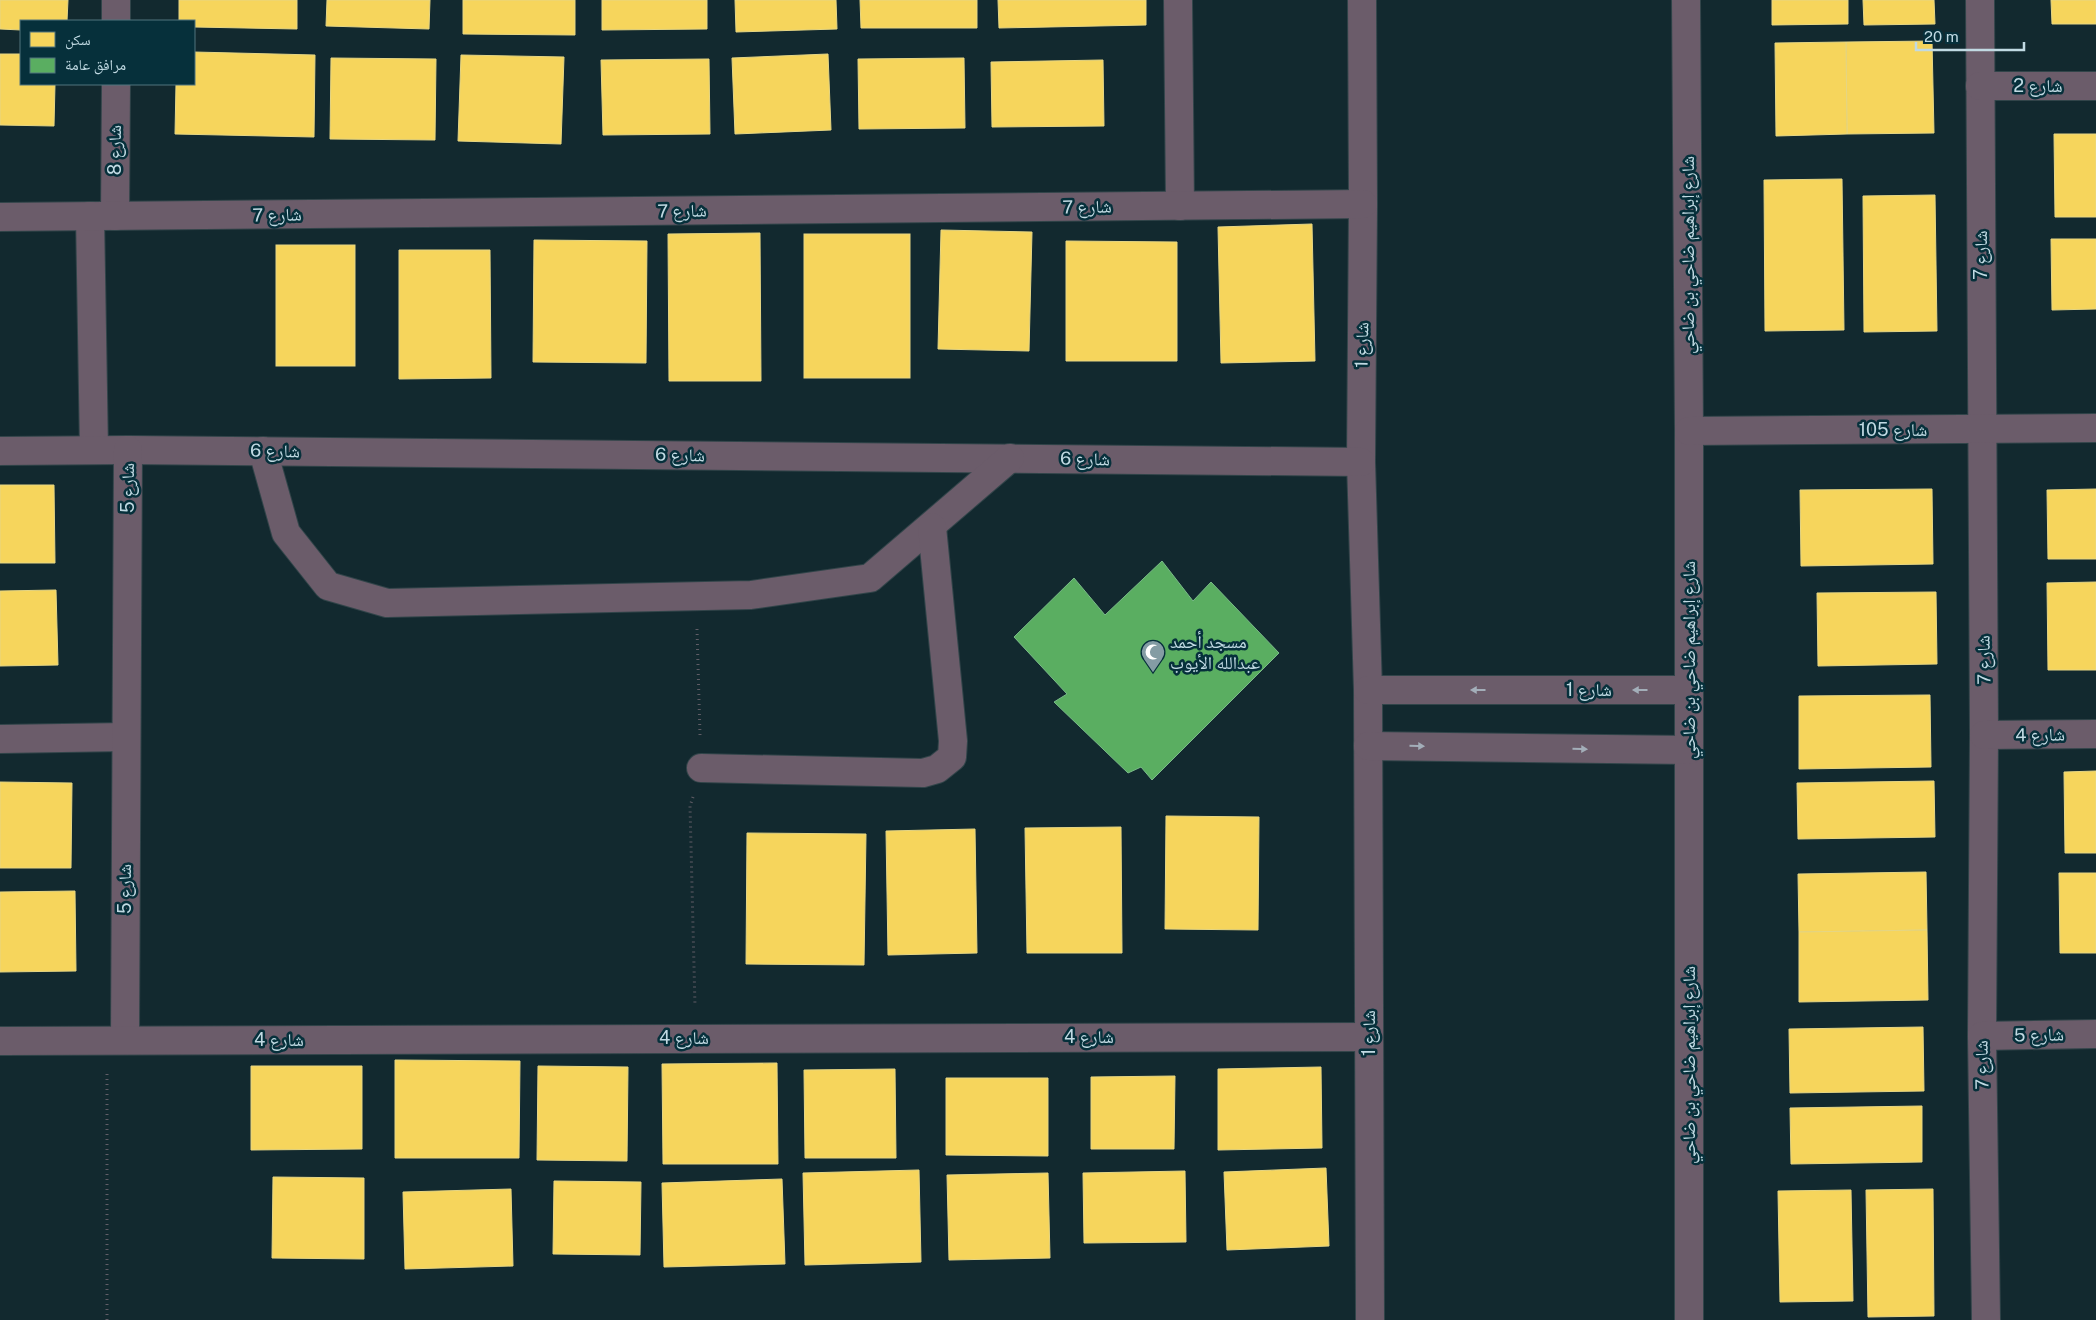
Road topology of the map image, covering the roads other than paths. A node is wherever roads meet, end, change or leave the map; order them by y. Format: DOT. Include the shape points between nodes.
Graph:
graph roads {
  1 [pos="116,0"];
  2 [pos="1178,0"];
  3 [pos="1362,0"];
  4 [pos="1686,0"];
  5 [pos="1980,0"];
  6 [pos="116,20"];
  7 [pos="116,85"];
  8 [pos="1980,86"];
  9 [pos="2096,86"];
  10 [pos="1363,204"];
  11 [pos="1180,206"];
  12 [pos="103,216"];
  13 [pos="0,217"];
  14 [pos="2096,428"];
  15 [pos="1982,429"];
  16 [pos="1689,431"];
  17 [pos="94,450"];
  18 [pos="128,450"];
  19 [pos="0,451"];
  20 [pos="263,451"];
  21 [pos="1010,458"];
  22 [pos="1361,462"];
  23 [pos="932,527"];
  24 [pos="1368,690"];
  25 [pos="1689,690"];
  26 [pos="2096,734"];
  27 [pos="1984,735"];
  28 [pos="126,737"];
  29 [pos="0,739"];
  30 [pos="1368,746"];
  31 [pos="1689,750"];
  32 [pos="701,768"];
  33 [pos="2096,1034"];
  34 [pos="1982,1036"];
  35 [pos="1369,1037"];
  36 [pos="116,1040"];
  37 [pos="0,1041"];
  38 [pos="1370,1320"];
  39 [pos="1689,1320"];
  40 [pos="1986,1320"];
  1 -- 6 [label="street"];
  2 -- 11 [label="street"];
  3 -- 10 [label="street, شارع 1"];
  4 -- 16 [label="street, شارع إبراهيم ضاحي بن ضاحي"];
  5 -- 8 [label="street, شارع 7"];
  7 -- 12 [label="street, شارع 8"];
  8 -- 9 [label="street, شارع 2"];
  8 -- 15 [label="street, شارع 7"];
  10 -- 11 [label="street, شارع 7"];
  10 -- 22 [label="street, شارع 1"];
  11 -- 12 [label="street, شارع 7"];
  12 -- 13 [label="street, شارع 7"];
  12 -- 17 [label="street, شارع 8"];
  14 -- 15 [label="street, شارع 105"];
  15 -- 16 [label="street, شارع 105"];
  15 -- 27 [label="street, شارع 7"];
  16 -- 25 [label="street, شارع إبراهيم ضاحي بن ضاحي"];
  17 -- 18 [label="street, شارع 6"];
  17 -- 19 [label="street, شارع 6"];
  18 -- 20 [label="street, شارع 6"];
  18 -- 28 [label="street, شارع 5"];
  20 -- 21 [label="street, شارع 6"];
  20 -- 23 [label="street" via="286,532 328,586 387,603 751,594 870,578"];
  21 -- 22 [label="street, شارع 6"];
  21 -- 23 [label="street"];
  22 -- 24 [label="street, شارع 1"];
  23 -- 32 [label="street" via="952,757 937,770 923,773"];
  25 -- 24 [label="street, شارع 1, one-way"];
  24 -- 30 [label="street, شارع 1"];
  25 -- 31 [label="street, شارع إبراهيم ضاحي بن ضاحي"];
  26 -- 27 [label="street, شارع 4"];
  27 -- 34 [label="street, شارع 7"];
  28 -- 29 [label="street"];
  28 -- 36 [label="street, شارع 5"];
  30 -- 31 [label="street, one-way"];
  30 -- 35 [label="street, شارع 1"];
  31 -- 39 [label="street, شارع إبراهيم ضاحي بن ضاحي"];
  33 -- 34 [label="street, شارع 5"];
  34 -- 40 [label="street, شارع 7"];
  35 -- 36 [label="street, شارع 4"];
  35 -- 38 [label="street, شارع 1"];
  36 -- 37 [label="street, شارع 4"];
}
